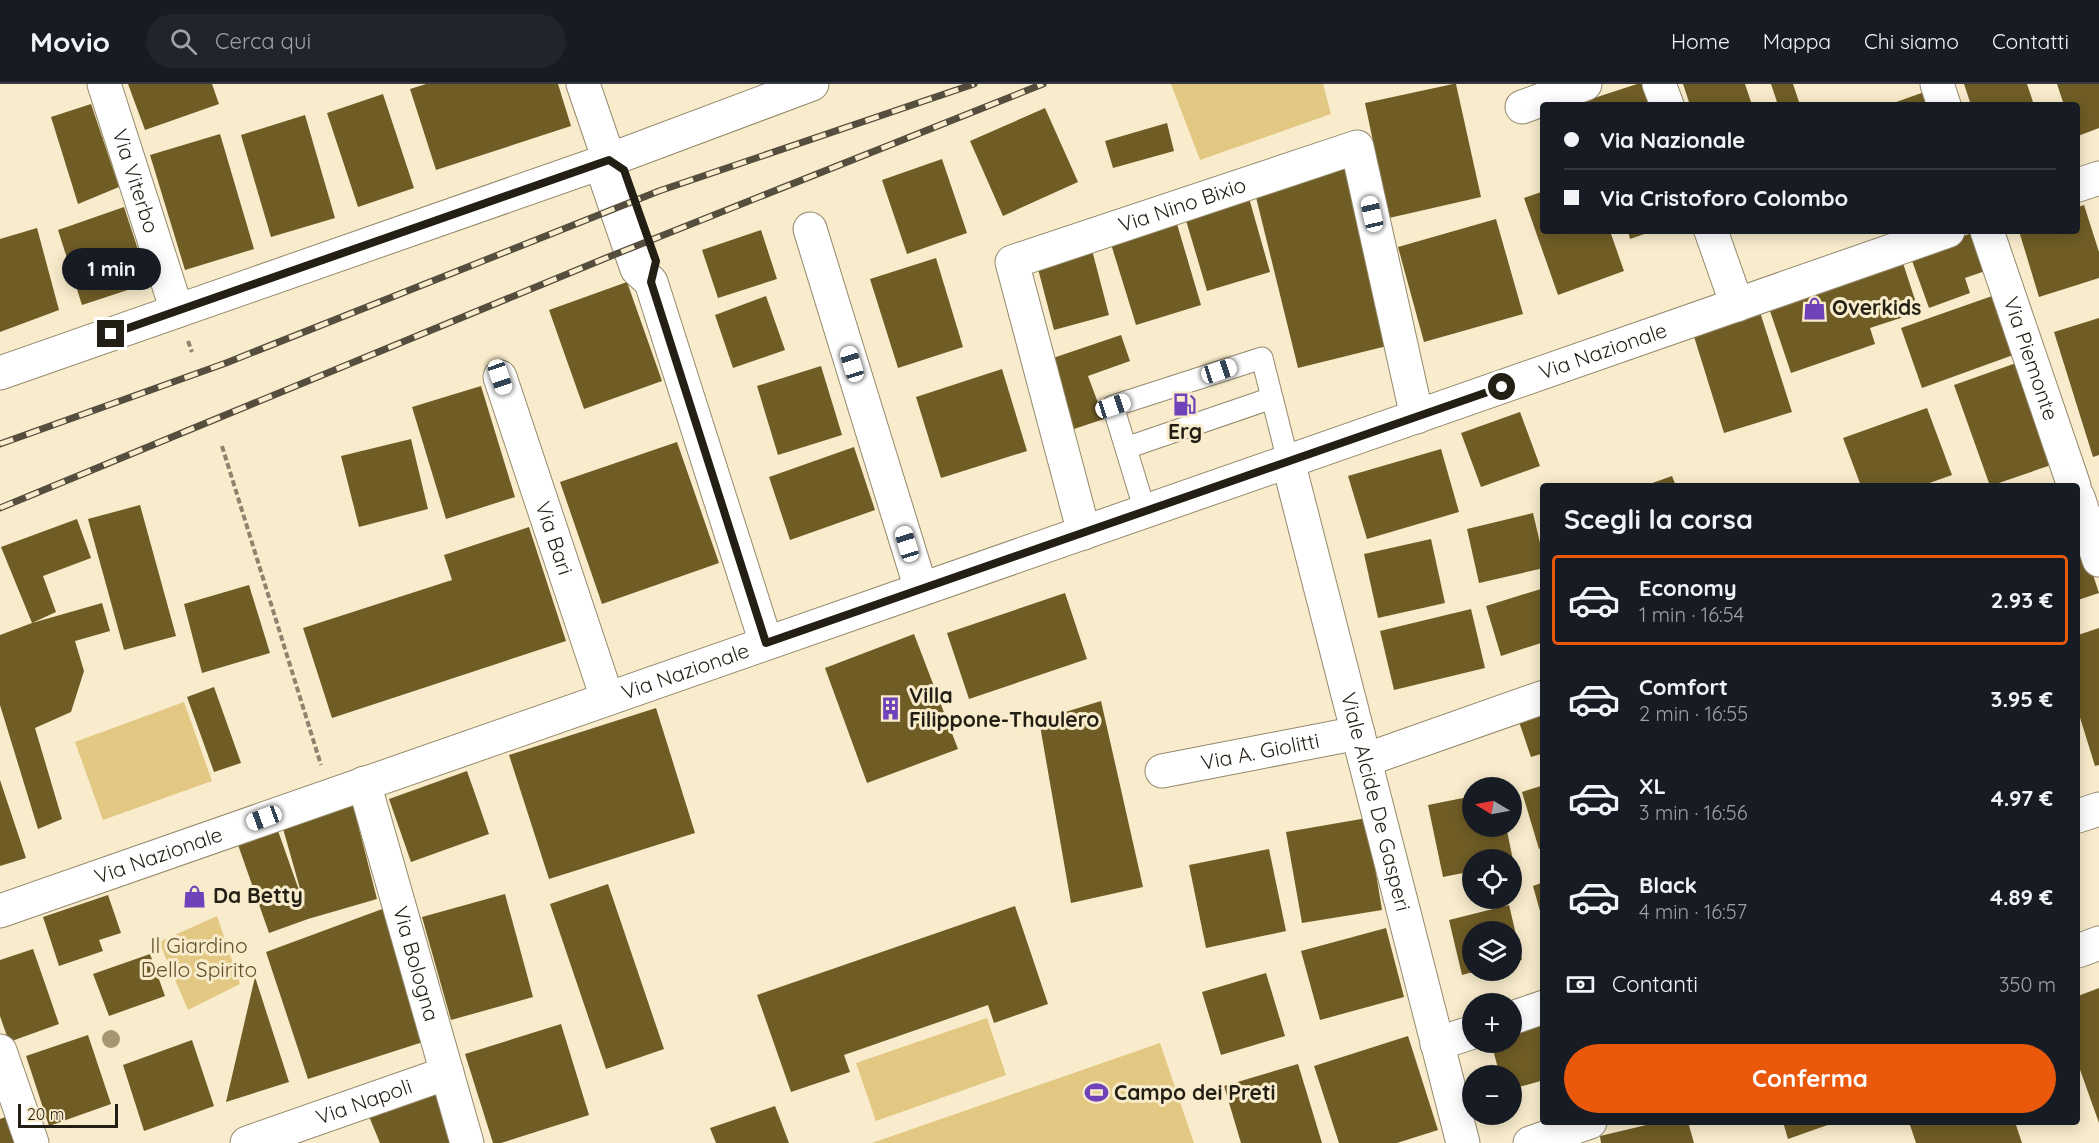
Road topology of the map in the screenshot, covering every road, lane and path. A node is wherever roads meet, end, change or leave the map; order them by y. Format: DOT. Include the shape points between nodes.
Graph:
graph roads {
  1 [pos="104,84"];
  2 [pos="583,84"];
  3 [pos="812,84"];
  4 [pos="1585,84"];
  5 [pos="1659,84"];
  6 [pos="1937,84"];
  7 [pos="1665,102"];
  8 [pos="1943,102"];
  9 [pos="1522,107"];
  10 [pos="609,160"];
  11 [pos="2099,177"];
  12 [pos="2080,184"];
  13 [pos="810,229"];
  14 [pos="1712,234"];
  15 [pos="1939,234"];
  16 [pos="1988,234"];
  17 [pos="1737,305"];
  18 [pos="177,311"];
  19 [pos="0,373"];
  20 [pos="500,377"];
  21 [pos="1272,398"];
  22 [pos="1417,417"];
  23 [pos="222,446"];
  24 [pos="1126,448"];
  25 [pos="1288,461"];
  26 [pos="2076,483"];
  27 [pos="2082,499"];
  28 [pos="1145,511"];
  29 [pos="1084,533"];
  30 [pos="2099,560"];
  31 [pos="921,589"];
  32 [pos="766,643"];
  33 [pos="607,698"];
  34 [pos="1540,698"];
  35 [pos="1361,747"];
  36 [pos="1162,771"];
  37 [pos="364,783"];
  38 [pos="330,795"];
  39 [pos="2099,809"];
  40 [pos="2080,815"];
  41 [pos="0,910"];
  42 [pos="2099,944"];
  43 [pos="2080,950"];
  44 [pos="1540,1008"];
  45 [pos="1522,1014"];
  46 [pos="1462,1036"];
  47 [pos="1437,1044"];
  48 [pos="0,1051"];
  49 [pos="447,1073"];
  50 [pos="1582,1125"];
  51 [pos="1545,1140"];
  52 [pos="32,1143"];
  53 [pos="247,1143"];
  54 [pos="467,1143"];
  55 [pos="1462,1143"];
  1 -- 18 [label="street, Via Viterbo"];
  2 -- 10 [label="street"];
  3 -- 10 [label="street"];
  4 -- 9 [label="street"];
  5 -- 7 [label="street"];
  6 -- 8 [label="street"];
  10 -- 18 [label="street"];
  10 -- 32 [label="street" via="605,176 637,269 651,282"];
  11 -- 12 [label="street"];
  13 -- 31 [label="street"];
  14 -- 17 [label="street"];
  15 -- 17 [label="street, Via Nazionale"];
  16 -- 26 [label="street, Via Piemonte"];
  17 -- 22 [label="street, Via Nazionale"];
  18 -- 19 [label="street"];
  20 -- 33 [label="street, Via Bari"];
  21 -- 24 [label="lane"];
  21 -- 24 [label="lane" via="1262,358 1113,406"];
  21 -- 25 [label="lane"];
  22 -- 25 [label="street, Via Nazionale"];
  22 -- 29 [label="street, Via Nino Bixio" via="1357,147 1012,262"];
  23 -- 38 [label="path"];
  24 -- 28 [label="lane"];
  25 -- 28 [label="street, Via Nazionale"];
  25 -- 35 [label="street, Viale Alcide De Gasperi"];
  27 -- 30 [label="street, Via Piemonte"];
  28 -- 29 [label="street, Via Nazionale"];
  29 -- 31 [label="street, Via Nazionale"];
  31 -- 32 [label="street, Via Nazionale"];
  32 -- 33 [label="street, Via Nazionale"];
  33 -- 37 [label="street, Via Nazionale"];
  34 -- 35 [label="street, Via A. Giolitti"];
  35 -- 36 [label="street, Via A. Giolitti"];
  35 -- 47 [label="street, Viale Alcide De Gasperi"];
  37 -- 38 [label="street, Via Nazionale"];
  37 -- 49 [label="street, Via Bologna"];
  38 -- 41 [label="street, Via Nazionale"];
  39 -- 40 [label="street"];
  42 -- 43 [label="street"];
  44 -- 45 [label="street"];
  46 -- 47 [label="street"];
  47 -- 55 [label="street, Viale Alcide De Gasperi"];
  48 -- 52 [label="street"];
  49 -- 53 [label="street, Via Napoli"];
  49 -- 54 [label="street, Via Bologna"];
  50 -- 51 [label="street"];
}
